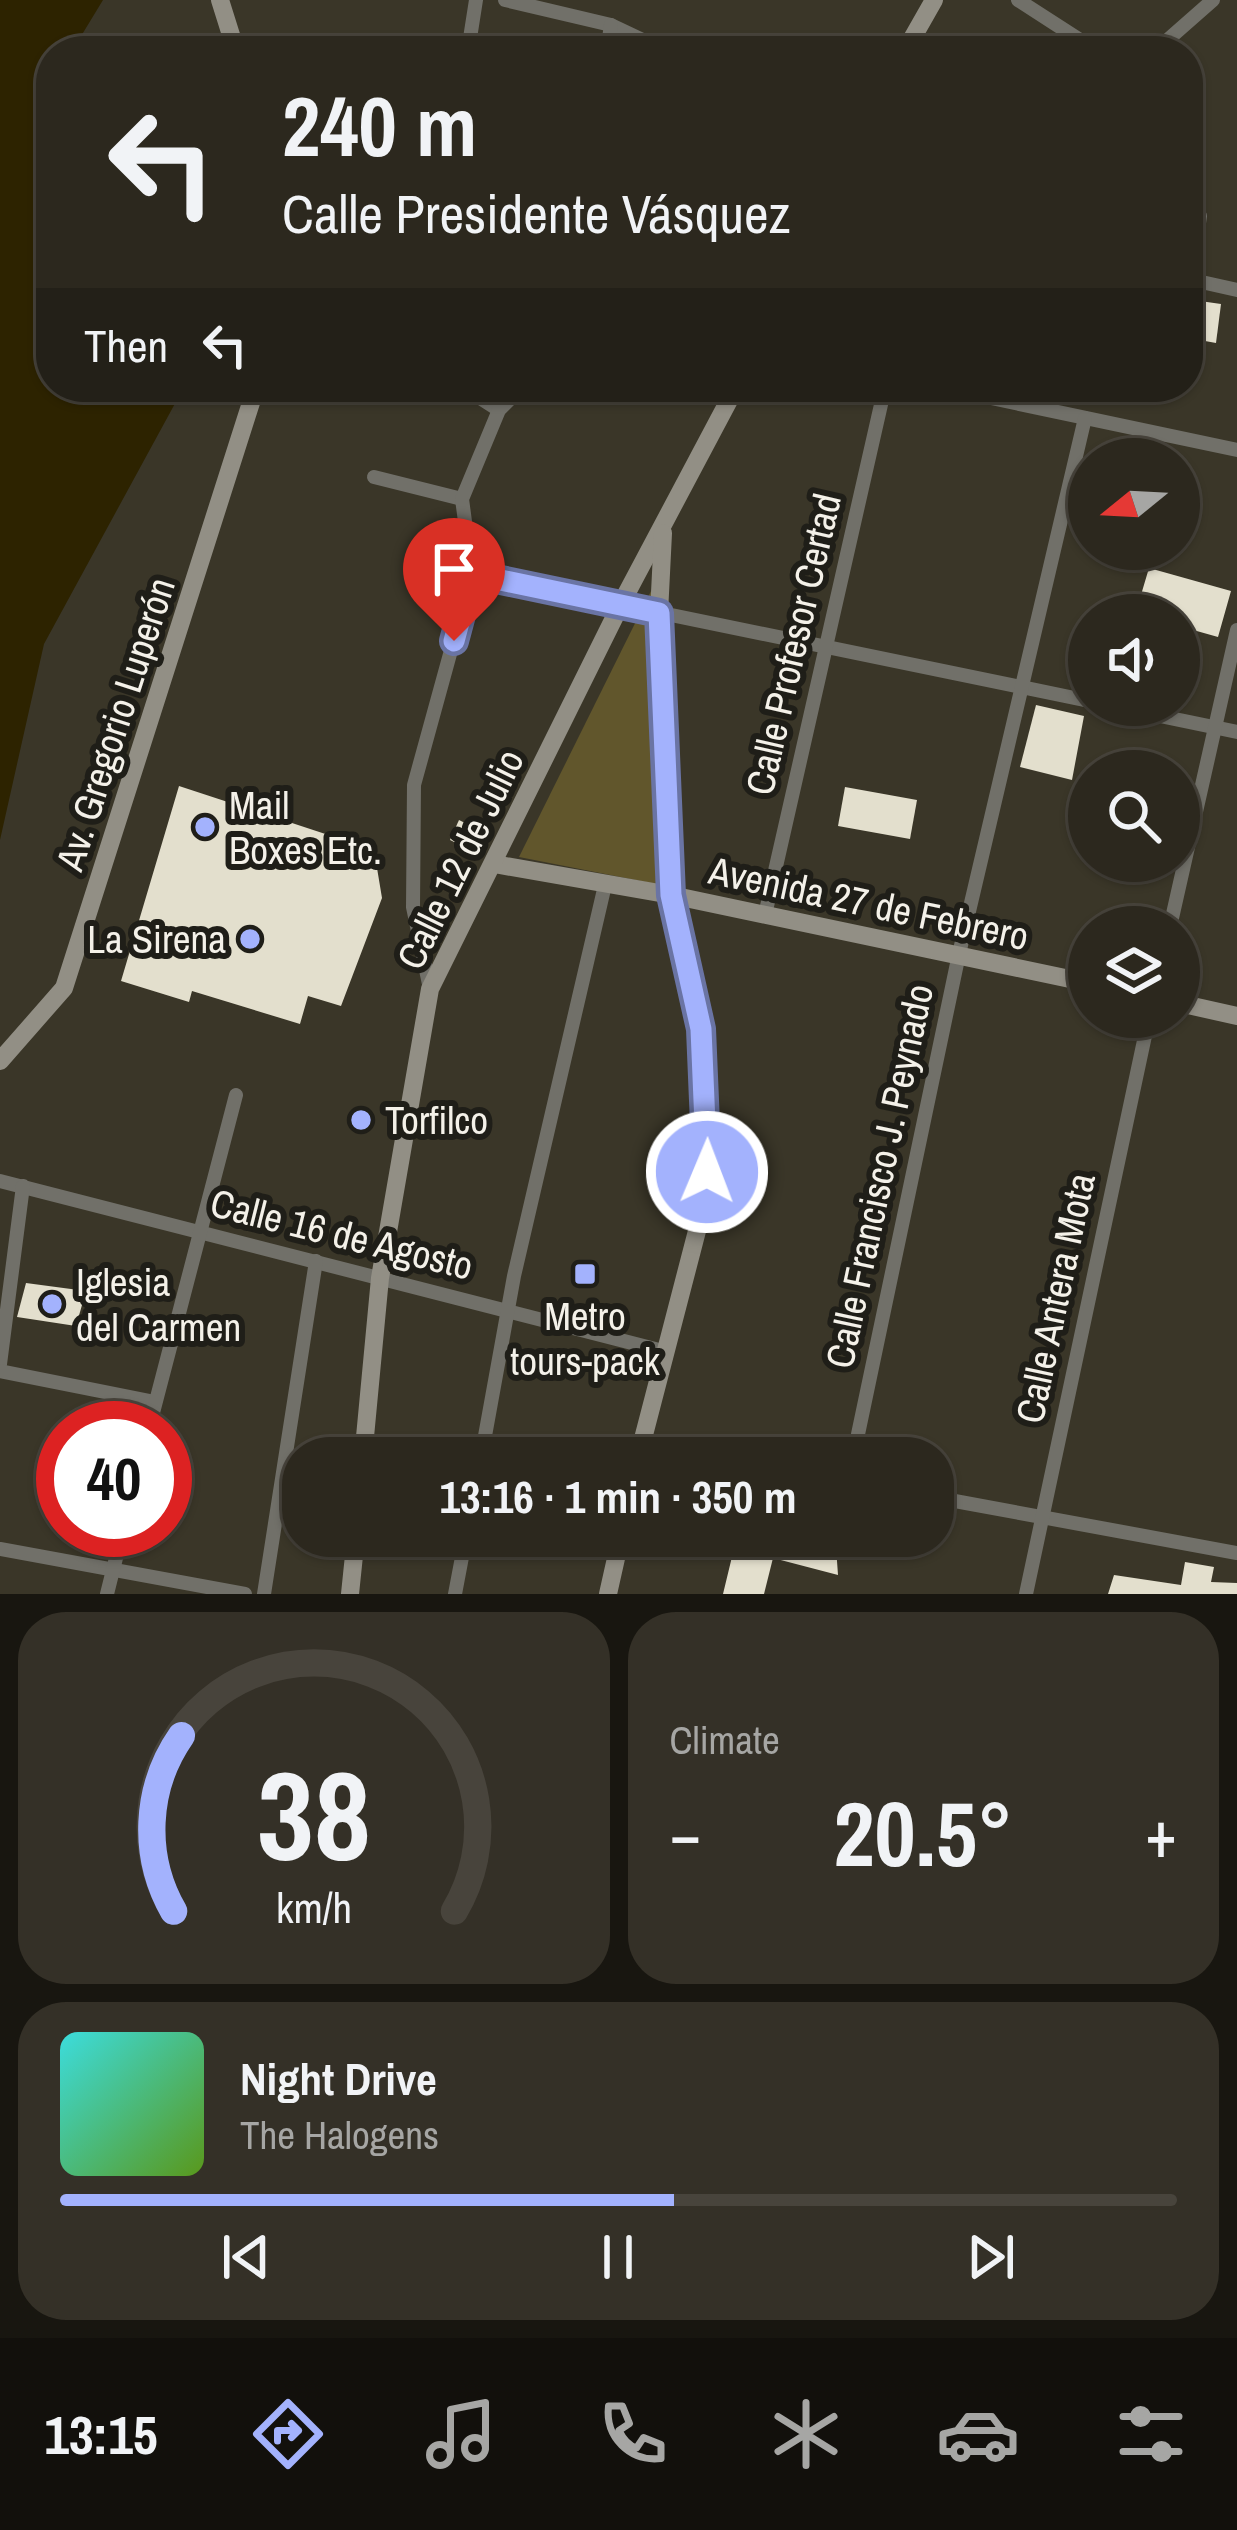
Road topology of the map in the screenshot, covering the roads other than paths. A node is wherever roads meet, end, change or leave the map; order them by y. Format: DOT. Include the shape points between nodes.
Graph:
graph roads {
  1 [pos="220,0"];
  2 [pos="476,0"];
  3 [pos="505,0"];
  4 [pos="934,0"];
  5 [pos="1018,0"];
  6 [pos="1213,0"];
  7 [pos="611,26"];
  8 [pos="231,36"];
  9 [pos="470,36"];
  10 [pos="609,36"];
  11 [pos="633,36"];
  12 [pos="914,36"];
  13 [pos="1074,36"];
  14 [pos="1172,36"];
  15 [pos="1203,282"];
  16 [pos="1237,290"];
  17 [pos="251,402"];
  18 [pos="486,402"];
  19 [pos="507,402"];
  20 [pos="728,402"];
  21 [pos="882,402"];
  22 [pos="1010,402"];
  23 [pos="499,410"];
  24 [pos="1085,418"];
  25 [pos="1237,450"];
  26 [pos="374,477"];
  27 [pos="463,499"];
  28 [pos="663,527"];
  29 [pos="472,574"];
  30 [pos="622,602"];
  31 [pos="659,613"];
  32 [pos="1237,630"];
  33 [pos="827,648"];
  34 [pos="1025,688"];
  35 [pos="1068,697"];
  36 [pos="1200,724"];
  37 [pos="1215,727"];
  38 [pos="1237,732"];
  39 [pos="494,864"];
  40 [pos="605,884"];
  41 [pos="671,895"];
  42 [pos="1175,906"];
  43 [pos="765,915"];
  44 [pos="959,954"];
  45 [pos="1068,978"];
  46 [pos="430,989"];
  47 [pos="1200,1008"];
  48 [pos="1237,1016"];
  49 [pos="1145,1038"];
  50 [pos="0,1061"];
  51 [pos="236,1095"];
  52 [pos="0,1180"];
  53 [pos="23,1186"];
  54 [pos="197,1231"];
  55 [pos="316,1262"];
  56 [pos="380,1278"];
  57 [pos="510,1311"];
  58 [pos="667,1352"];
  59 [pos="0,1368"];
  60 [pos="150,1401"];
  61 [pos="155,1401"];
  62 [pos="365,1437"];
  63 [pos="486,1437"];
  64 [pos="644,1437"];
  65 [pos="857,1437"];
  66 [pos="954,1501"];
  67 [pos="1042,1516"];
  68 [pos="0,1549"];
  69 [pos="1237,1553"];
  70 [pos="116,1557"];
  71 [pos="354,1557"];
  72 [pos="462,1557"];
  73 [pos="616,1557"];
  74 [pos="113,1569"];
  75 [pos="189,1589"];
  76 [pos="107,1594"];
  77 [pos="245,1594"];
  78 [pos="263,1594"];
  79 [pos="350,1594"];
  80 [pos="455,1594"];
  81 [pos="608,1594"];
  82 [pos="1026,1594"];
  1 -- 8 [label="street"];
  2 -- 9 [label="street"];
  3 -- 7 [label="street"];
  4 -- 12 [label="street"];
  5 -- 13 [label="street"];
  6 -- 14 [label="street"];
  7 -- 10 [label="street"];
  7 -- 11 [label="street"];
  15 -- 16 [label="street"];
  17 -- 50 [label="street, Av. Gregorio Luperón" via="64,988"];
  18 -- 23 [label="street"];
  19 -- 23 [label="street"];
  20 -- 28 [label="street, Calle 12 de Julio"];
  21 -- 33 [label="street, Calle Profesor Certad"];
  22 -- 24 [label="street"];
  23 -- 27 [label="street"];
  24 -- 25 [label="street"];
  24 -- 34 [label="street, Calle Francisco J. Peynado"];
  26 -- 27 [label="street"];
  27 -- 29 [label="street"];
  28 -- 30 [label="street, Calle 12 de Julio"];
  28 -- 31 [label="street"];
  29 -- 30 [label="street"];
  29 -- 46 [label="street" via="414,785 412,907"];
  30 -- 31 [label="street"];
  30 -- 39 [label="street, Calle 12 de Julio"];
  31 -- 33 [label="street"];
  31 -- 41 [label="street"];
  32 -- 37 [label="street"];
  33 -- 34 [label="street"];
  33 -- 43 [label="street, Calle Profesor Certad"];
  34 -- 35 [label="street"];
  34 -- 44 [label="street, Calle Francisco J. Peynado"];
  36 -- 37 [label="street"];
  37 -- 38 [label="street"];
  37 -- 42 [label="street"];
  39 -- 40 [label="street, Avenida 27 de Febrero"];
  39 -- 46 [label="street, Calle 12 de Julio"];
  40 -- 41 [label="street, Avenida 27 de Febrero"];
  40 -- 57 [label="street"];
  41 -- 43 [label="street, Avenida 27 de Febrero"];
  41 -- 58 [label="street" via="701,1029 710,1140 704,1204"];
  43 -- 44 [label="street, Avenida 27 de Febrero"];
  44 -- 45 [label="street, Avenida 27 de Febrero"];
  44 -- 65 [label="street, Calle Francisco J. Peynado"];
  46 -- 56 [label="street, Calle 12 de Julio"];
  47 -- 48 [label="street"];
  49 -- 67 [label="street, Calle Antera Mota"];
  51 -- 54 [label="street"];
  52 -- 53 [label="street, Calle 16 de Agosto"];
  53 -- 54 [label="street, Calle 16 de Agosto"];
  53 -- 59 [label="street"];
  54 -- 55 [label="street, Calle 16 de Agosto"];
  54 -- 61 [label="street"];
  55 -- 56 [label="street, Calle 16 de Agosto"];
  55 -- 78 [label="street"];
  56 -- 57 [label="street, Calle 16 de Agosto"];
  56 -- 62 [label="street, Calle 12 de Julio"];
  57 -- 58 [label="street, Calle 16 de Agosto"];
  57 -- 63 [label="street"];
  58 -- 64 [label="street"];
  59 -- 60 [label="street"];
  66 -- 67 [label="street"];
  67 -- 69 [label="street"];
  67 -- 82 [label="street, Calle Antera Mota"];
  68 -- 74 [label="street"];
  70 -- 74 [label="street"];
  71 -- 79 [label="street"];
  72 -- 80 [label="street"];
  73 -- 81 [label="street"];
  74 -- 75 [label="street"];
  74 -- 76 [label="street"];
  75 -- 77 [label="street"];
}
